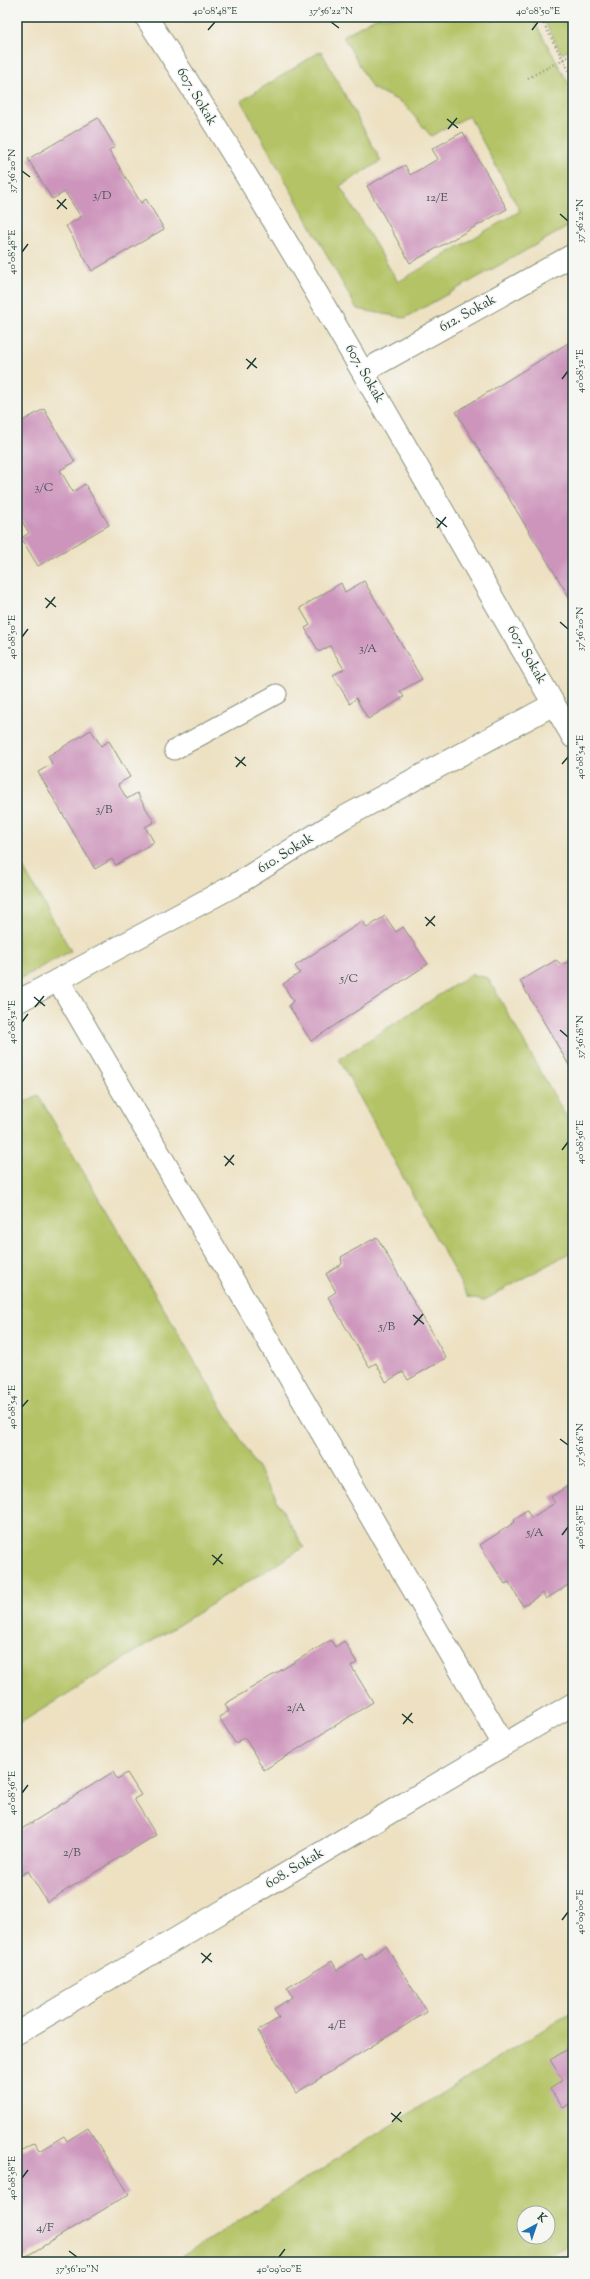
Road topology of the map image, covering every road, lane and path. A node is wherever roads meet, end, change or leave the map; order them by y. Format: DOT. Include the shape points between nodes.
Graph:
graph roads {
  1 [pos="146,17"];
  2 [pos="540,17"];
  3 [pos="573,54"];
  4 [pos="563,59"];
  5 [pos="528,78"];
  6 [pos="573,78"];
  7 [pos="573,255"];
  8 [pos="363,372"];
  9 [pos="277,694"];
  10 [pos="554,704"];
  11 [pos="573,737"];
  12 [pos="174,750"];
  13 [pos="58,980"];
  14 [pos="17,1002"];
  15 [pos="573,1704"];
  16 [pos="504,1745"];
  17 [pos="17,2033"];
  1 -- 8 [label="street, 607. Sokak"];
  2 -- 4 [label="path"];
  3 -- 4 [label="path"];
  4 -- 5 [label="path"];
  4 -- 6 [label="path"];
  7 -- 8 [label="street, 612. Sokak"];
  8 -- 10 [label="street, 607. Sokak"];
  9 -- 12 [label="lane"];
  10 -- 11 [label="street, 607. Sokak"];
  10 -- 13 [label="street, 610. Sokak" via="342,818 235,885"];
  13 -- 14 [label="street, 610. Sokak"];
  13 -- 16 [label="street"];
  15 -- 16 [label="street, 608. Sokak"];
  16 -- 17 [label="street, 608. Sokak"];
}
